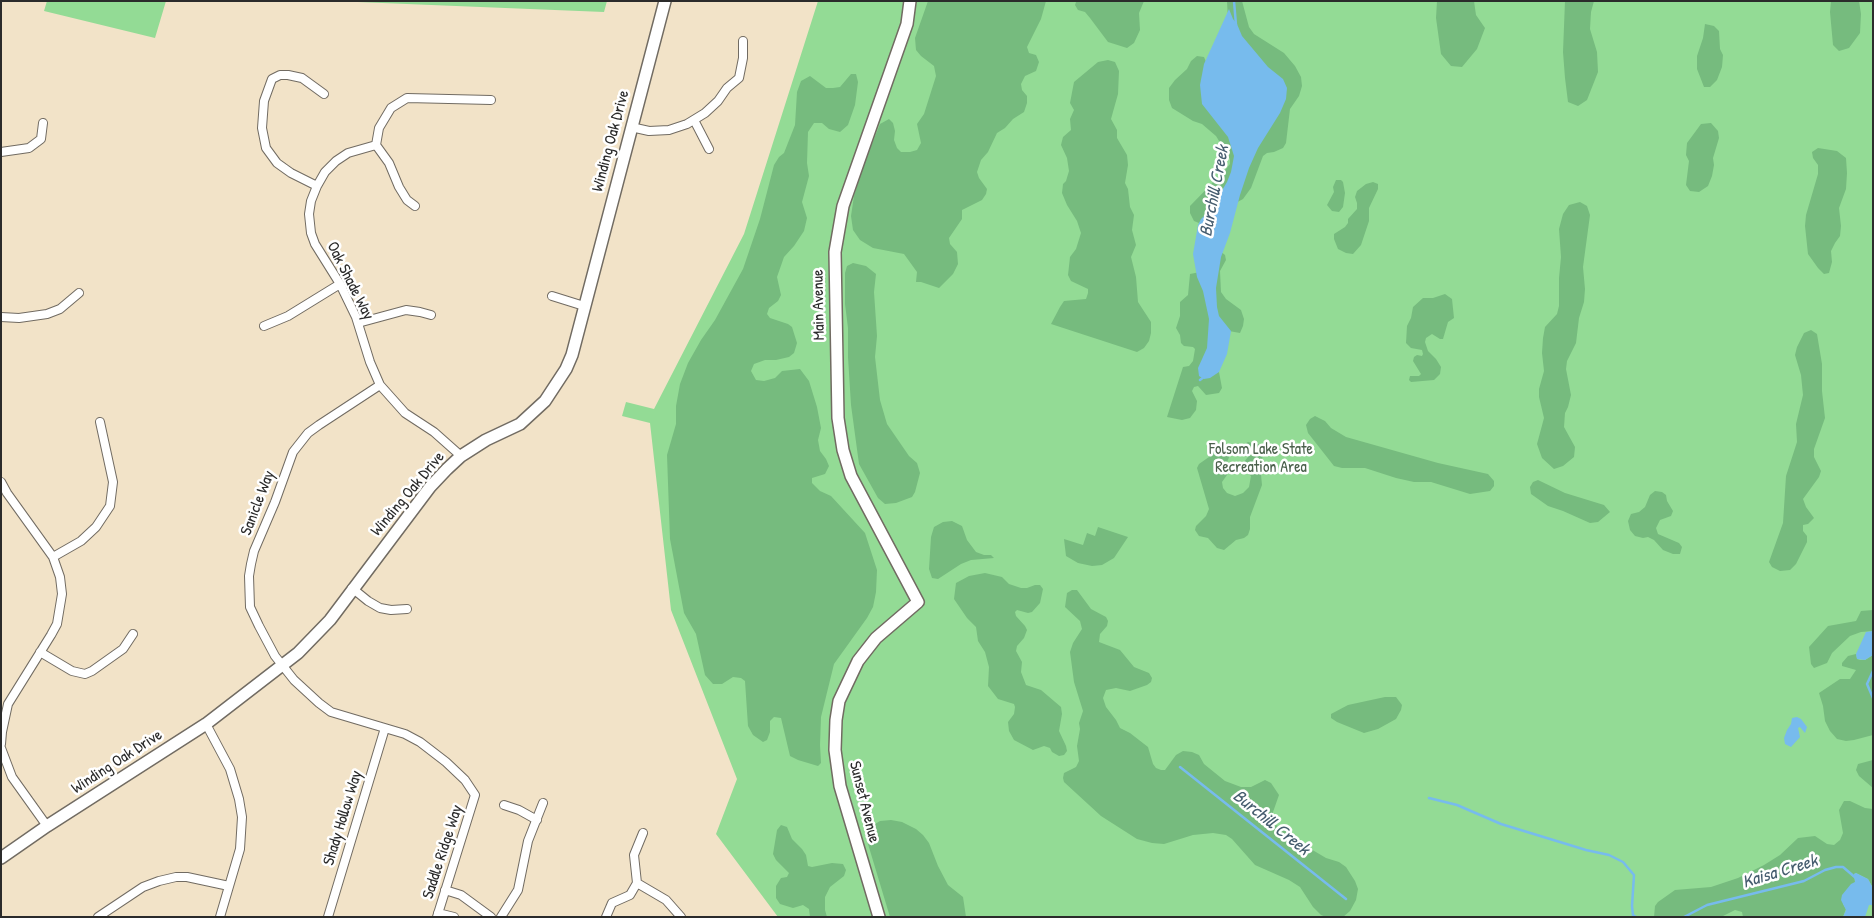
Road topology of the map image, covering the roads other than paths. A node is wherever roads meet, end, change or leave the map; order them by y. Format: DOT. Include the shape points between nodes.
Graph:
graph roads {
  1 [pos="665,1"];
  2 [pos="910,1"];
  3 [pos="743,41"];
  4 [pos="324,94"];
  5 [pos="491,100"];
  6 [pos="694,120"];
  7 [pos="43,123"];
  8 [pos="631,127"];
  9 [pos="376,146"];
  10 [pos="709,149"];
  11 [pos="1,152"];
  12 [pos="317,186"];
  13 [pos="416,206"];
  14 [pos="340,284"];
  15 [pos="79,293"];
  16 [pos="552,296"];
  17 [pos="584,306"];
  18 [pos="431,315"];
  19 [pos="1,317"];
  20 [pos="358,323"];
  21 [pos="264,326"];
  22 [pos="380,385"];
  23 [pos="100,422"];
  24 [pos="461,456"];
  25 [pos="1,482"];
  26 [pos="4,494"];
  27 [pos="53,557"];
  28 [pos="352,588"];
  29 [pos="918,602"];
  30 [pos="407,609"];
  31 [pos="133,634"];
  32 [pos="40,652"];
  33 [pos="283,665"];
  34 [pos="206,724"];
  35 [pos="385,728"];
  36 [pos="1,744"];
  37 [pos="1,748"];
  38 [pos="543,803"];
  39 [pos="504,805"];
  40 [pos="537,820"];
  41 [pos="47,826"];
  42 [pos="643,833"];
  43 [pos="1,858"];
  44 [pos="637,883"];
  45 [pos="229,886"];
  46 [pos="445,890"];
  47 [pos="438,915"];
  48 [pos="98,917"];
  49 [pos="220,917"];
  50 [pos="328,917"];
  51 [pos="454,917"];
  52 [pos="491,917"];
  53 [pos="500,917"];
  54 [pos="606,917"];
  55 [pos="681,917"];
  56 [pos="879,917"];
  1 -- 8 [label="street, Winding Oak Drive"];
  2 -- 29 [label="street, Main Avenue" via="907,24 843,206 835,252 835,305 838,418 846,463"];
  3 -- 6 [label="street" via="739,78 712,108"];
  4 -- 12 [label="street" via="302,78 280,75 272,78 264,101 262,128 266,148 277,163"];
  5 -- 9 [label="street" via="406,98 391,108 380,128"];
  6 -- 8 [label="street" via="663,131"];
  6 -- 10 [label="street"];
  7 -- 11 [label="street" via="41,139 29,148"];
  8 -- 17 [label="street, Winding Oak Drive"];
  9 -- 12 [label="street, Oak Shade Way" via="342,156 325,172"];
  9 -- 13 [label="street" via="389,163 399,187"];
  12 -- 14 [label="street, Oak Shade Way" via="311,202 311,233"];
  14 -- 20 [label="street, Oak Shade Way"];
  14 -- 21 [label="street" via="288,316"];
  15 -- 19 [label="street" via="60,309 47,314"];
  16 -- 17 [label="street"];
  17 -- 24 [label="street, Winding Oak Drive" via="572,355 545,401 520,424"];
  18 -- 20 [label="street" via="406,310"];
  20 -- 22 [label="street, Oak Shade Way"];
  22 -- 24 [label="street, Oak Shade Way" via="405,413 434,432"];
  22 -- 33 [label="street, Sanicle Way" via="308,433 293,452 254,551 249,576 250,607"];
  23 -- 27 [label="street" via="113,482 110,506 96,527 81,541"];
  24 -- 28 [label="street, Winding Oak Drive" via="430,487"];
  25 -- 26 [label="street"];
  26 -- 27 [label="street"];
  27 -- 32 [label="street" via="62,585 62,603 57,624"];
  28 -- 30 [label="street" via="380,608"];
  28 -- 33 [label="street, Winding Oak Drive" via="330,620"];
  29 -- 56 [label="street, Sunset Avenue" via="876,638 858,661 839,701 836,720 834,750 840,786"];
  31 -- 32 [label="street" via="123,649 85,674 72,671"];
  32 -- 36 [label="street" via="8,704"];
  33 -- 34 [label="street, Winding Oak Drive"];
  33 -- 35 [label="street, Saddle Ridge Way" via="305,692 331,712"];
  34 -- 41 [label="street, Winding Oak Drive"];
  34 -- 45 [label="street" via="230,769 241,808 241,842"];
  35 -- 46 [label="street, Saddle Ridge Way" via="405,734 432,750 465,780 475,795"];
  35 -- 50 [label="street, Shady Hollow Way"];
  37 -- 41 [label="street" via="12,776"];
  38 -- 40 [label="street"];
  39 -- 40 [label="street"];
  40 -- 53 [label="street" via="528,842 518,890"];
  41 -- 43 [label="street, Winding Oak Drive"];
  42 -- 44 [label="street" via="634,855"];
  44 -- 54 [label="street" via="630,895 612,903"];
  44 -- 55 [label="street" via="666,900"];
  45 -- 48 [label="street" via="187,877 159,881 143,887"];
  45 -- 49 [label="street"];
  46 -- 47 [label="street, Saddle Ridge Way"];
  46 -- 52 [label="street" via="461,895"];
  47 -- 51 [label="street"];
}
